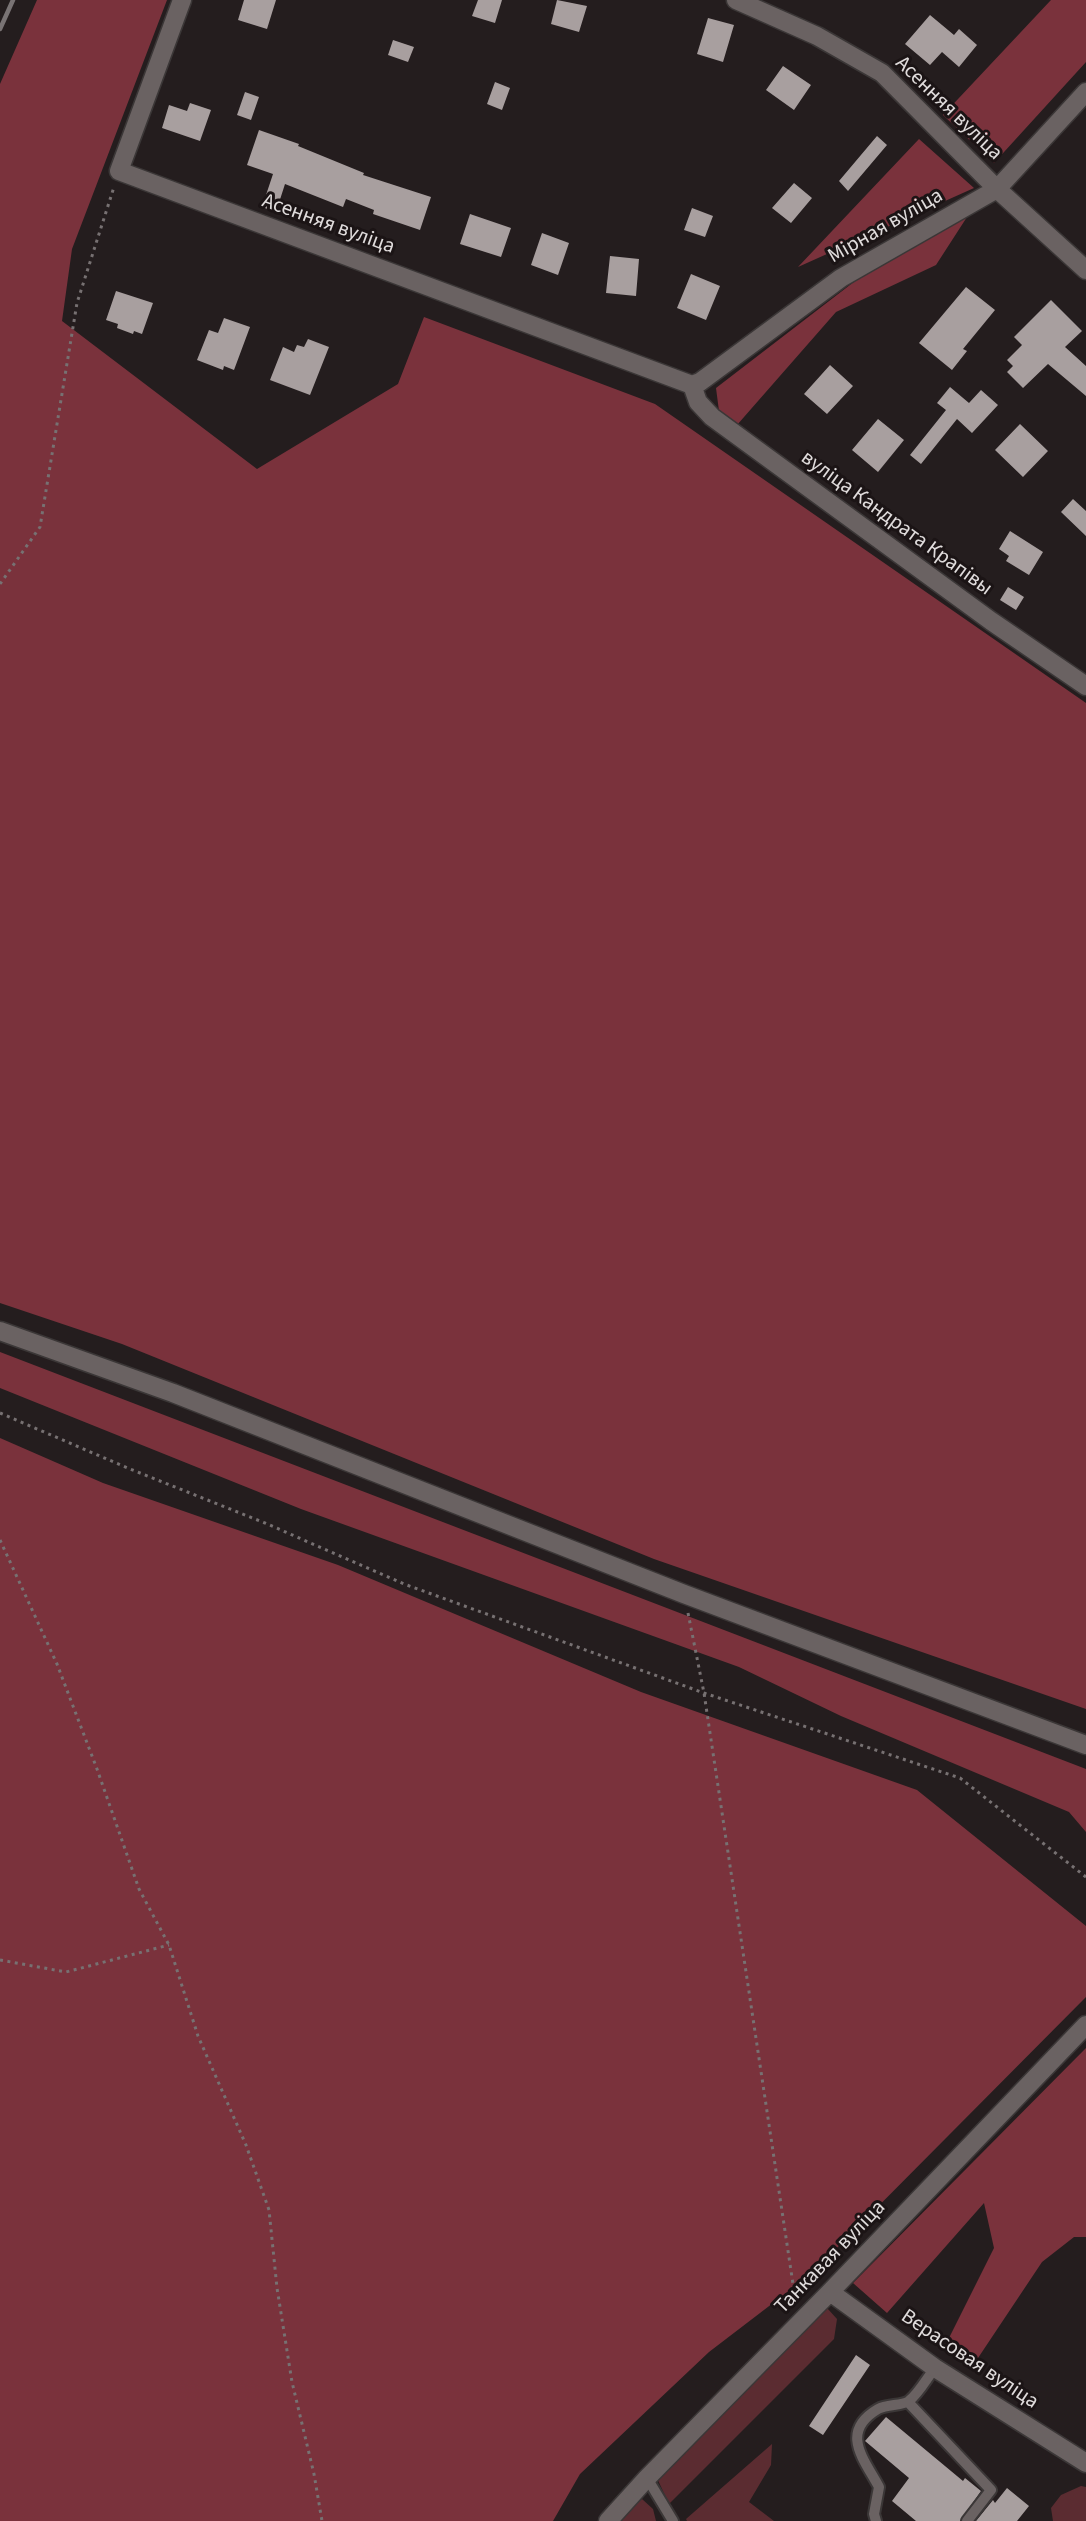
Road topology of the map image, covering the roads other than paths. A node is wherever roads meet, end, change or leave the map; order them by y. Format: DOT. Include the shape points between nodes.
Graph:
graph roads {
  1 [pos="182,0"];
  2 [pos="736,0"];
  3 [pos="1086,92"];
  4 [pos="997,189"];
  5 [pos="1086,270"];
  6 [pos="692,385"];
  7 [pos="1086,686"];
  8 [pos="0,1331"];
  9 [pos="1086,1745"];
  10 [pos="1086,2025"];
  11 [pos="830,2292"];
  12 [pos="935,2368"];
  13 [pos="908,2402"];
  14 [pos="1086,2463"];
  15 [pos="647,2478"];
  16 [pos="608,2521"];
  17 [pos="672,2521"];
  18 [pos="876,2521"];
  19 [pos="967,2521"];
  1 -- 6 [label="street, Асенняя вуліца" via="119,171"];
  2 -- 4 [label="street, Асенняя вуліца" via="817,36 882,73"];
  3 -- 4 [label="street, Мірная вуліца"];
  4 -- 5 [label="street"];
  4 -- 6 [label="street, Мірная вуліца" via="841,278"];
  6 -- 7 [label="street, вуліца Кандрата Крапівы" via="698,402 712,417"];
  8 -- 9 [label="street" via="173,1393 684,1594"];
  10 -- 11 [label="street, Танкавая вуліца"];
  11 -- 12 [label="street, Верасовая вуліца"];
  11 -- 15 [label="street, Танкавая вуліца"];
  12 -- 13 [label="lane"];
  12 -- 14 [label="street, Верасовая вуліца"];
  13 -- 18 [label="lane" via="879,2409 865,2420 857,2434 857,2447 879,2487"];
  13 -- 19 [label="lane" via="991,2490"];
  15 -- 16 [label="street, Танкавая вуліца"];
  15 -- 17 [label="lane"];
}
